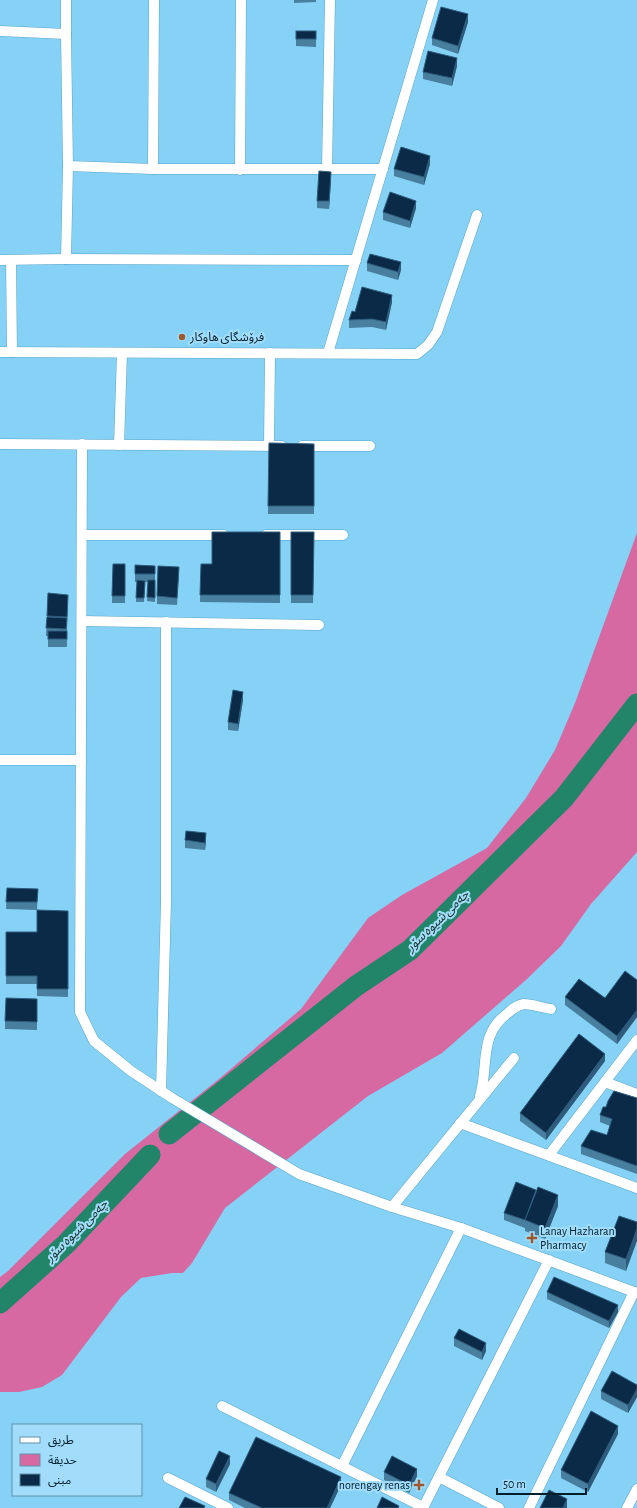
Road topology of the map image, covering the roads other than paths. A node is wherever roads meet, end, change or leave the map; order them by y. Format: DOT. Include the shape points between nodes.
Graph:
graph roads {
  1 [pos="66,0"];
  2 [pos="154,0"];
  3 [pos="241,0"];
  4 [pos="330,0"];
  5 [pos="433,0"];
  6 [pos="0,31"];
  7 [pos="66,34"];
  8 [pos="68,166"];
  9 [pos="153,169"];
  10 [pos="327,169"];
  11 [pos="383,169"];
  12 [pos="240,170"];
  13 [pos="477,215"];
  14 [pos="66,259"];
  15 [pos="0,260"];
  16 [pos="11,260"];
  17 [pos="356,260"];
  18 [pos="0,352"];
  19 [pos="12,352"];
  20 [pos="122,353"];
  21 [pos="270,353"];
  22 [pos="328,353"];
  23 [pos="0,444"];
  24 [pos="82,444"];
  25 [pos="119,445"];
  26 [pos="270,446"];
  27 [pos="370,446"];
  28 [pos="82,535"];
  29 [pos="232,535"];
  30 [pos="256,535"];
  31 [pos="343,535"];
  32 [pos="82,621"];
  33 [pos="166,622"];
  34 [pos="319,625"];
  35 [pos="0,760"];
  36 [pos="81,760"];
  37 [pos="551,1009"];
  38 [pos="637,1040"];
  39 [pos="514,1058"];
  40 [pos="605,1082"];
  41 [pos="161,1090"];
  42 [pos="637,1094"];
  43 [pos="478,1100"];
  44 [pos="460,1123"];
  45 [pos="549,1155"];
  46 [pos="637,1188"];
  47 [pos="392,1207"];
  48 [pos="461,1228"];
  49 [pos="549,1260"];
  50 [pos="635,1293"];
  51 [pos="222,1406"];
  52 [pos="342,1466"];
  53 [pos="439,1477"];
  54 [pos="168,1478"];
  55 [pos="637,1489"];
  56 [pos="228,1508"];
  57 [pos="423,1508"];
  58 [pos="499,1508"];
  59 [pos="529,1508"];
  60 [pos="627,1508"];
  1 -- 7 [label="street"];
  2 -- 9 [label="street"];
  3 -- 12 [label="street"];
  4 -- 10 [label="street"];
  5 -- 11 [label="street"];
  6 -- 7 [label="street"];
  7 -- 8 [label="street"];
  8 -- 9 [label="street"];
  8 -- 14 [label="street"];
  9 -- 12 [label="street"];
  10 -- 11 [label="street"];
  10 -- 12 [label="street"];
  11 -- 17 [label="street"];
  13 -- 22 [label="street" via="437,332 428,345 418,354"];
  14 -- 16 [label="street"];
  14 -- 17 [label="street"];
  15 -- 16 [label="street"];
  16 -- 19 [label="street"];
  17 -- 22 [label="street"];
  18 -- 19 [label="street"];
  19 -- 20 [label="street"];
  20 -- 21 [label="street"];
  20 -- 25 [label="street"];
  21 -- 22 [label="street"];
  21 -- 26 [label="street"];
  23 -- 24 [label="street"];
  24 -- 25 [label="street"];
  24 -- 28 [label="street"];
  25 -- 26 [label="street"];
  26 -- 27 [label="street"];
  28 -- 29 [label="street"];
  28 -- 32 [label="street"];
  30 -- 31 [label="street"];
  32 -- 33 [label="street"];
  32 -- 36 [label="street"];
  33 -- 34 [label="street"];
  33 -- 41 [label="street" via="166,901"];
  35 -- 36 [label="street"];
  36 -- 41 [label="street" via="80,1012 94,1041 131,1071"];
  37 -- 43 [label="street" via="524,1004 502,1017 488,1038 483,1085"];
  38 -- 40 [label="street"];
  39 -- 43 [label="street"];
  40 -- 42 [label="street"];
  40 -- 45 [label="street"];
  41 -- 47 [label="street" via="299,1174"];
  43 -- 44 [label="street"];
  44 -- 45 [label="street"];
  44 -- 47 [label="street"];
  45 -- 46 [label="street"];
  47 -- 48 [label="street"];
  48 -- 49 [label="street"];
  48 -- 52 [label="street"];
  49 -- 50 [label="street"];
  49 -- 53 [label="street"];
  50 -- 59 [label="street"];
  51 -- 52 [label="street"];
  52 -- 57 [label="street"];
  53 -- 57 [label="street"];
  53 -- 58 [label="street"];
  54 -- 56 [label="street"];
  55 -- 60 [label="street"];
}
